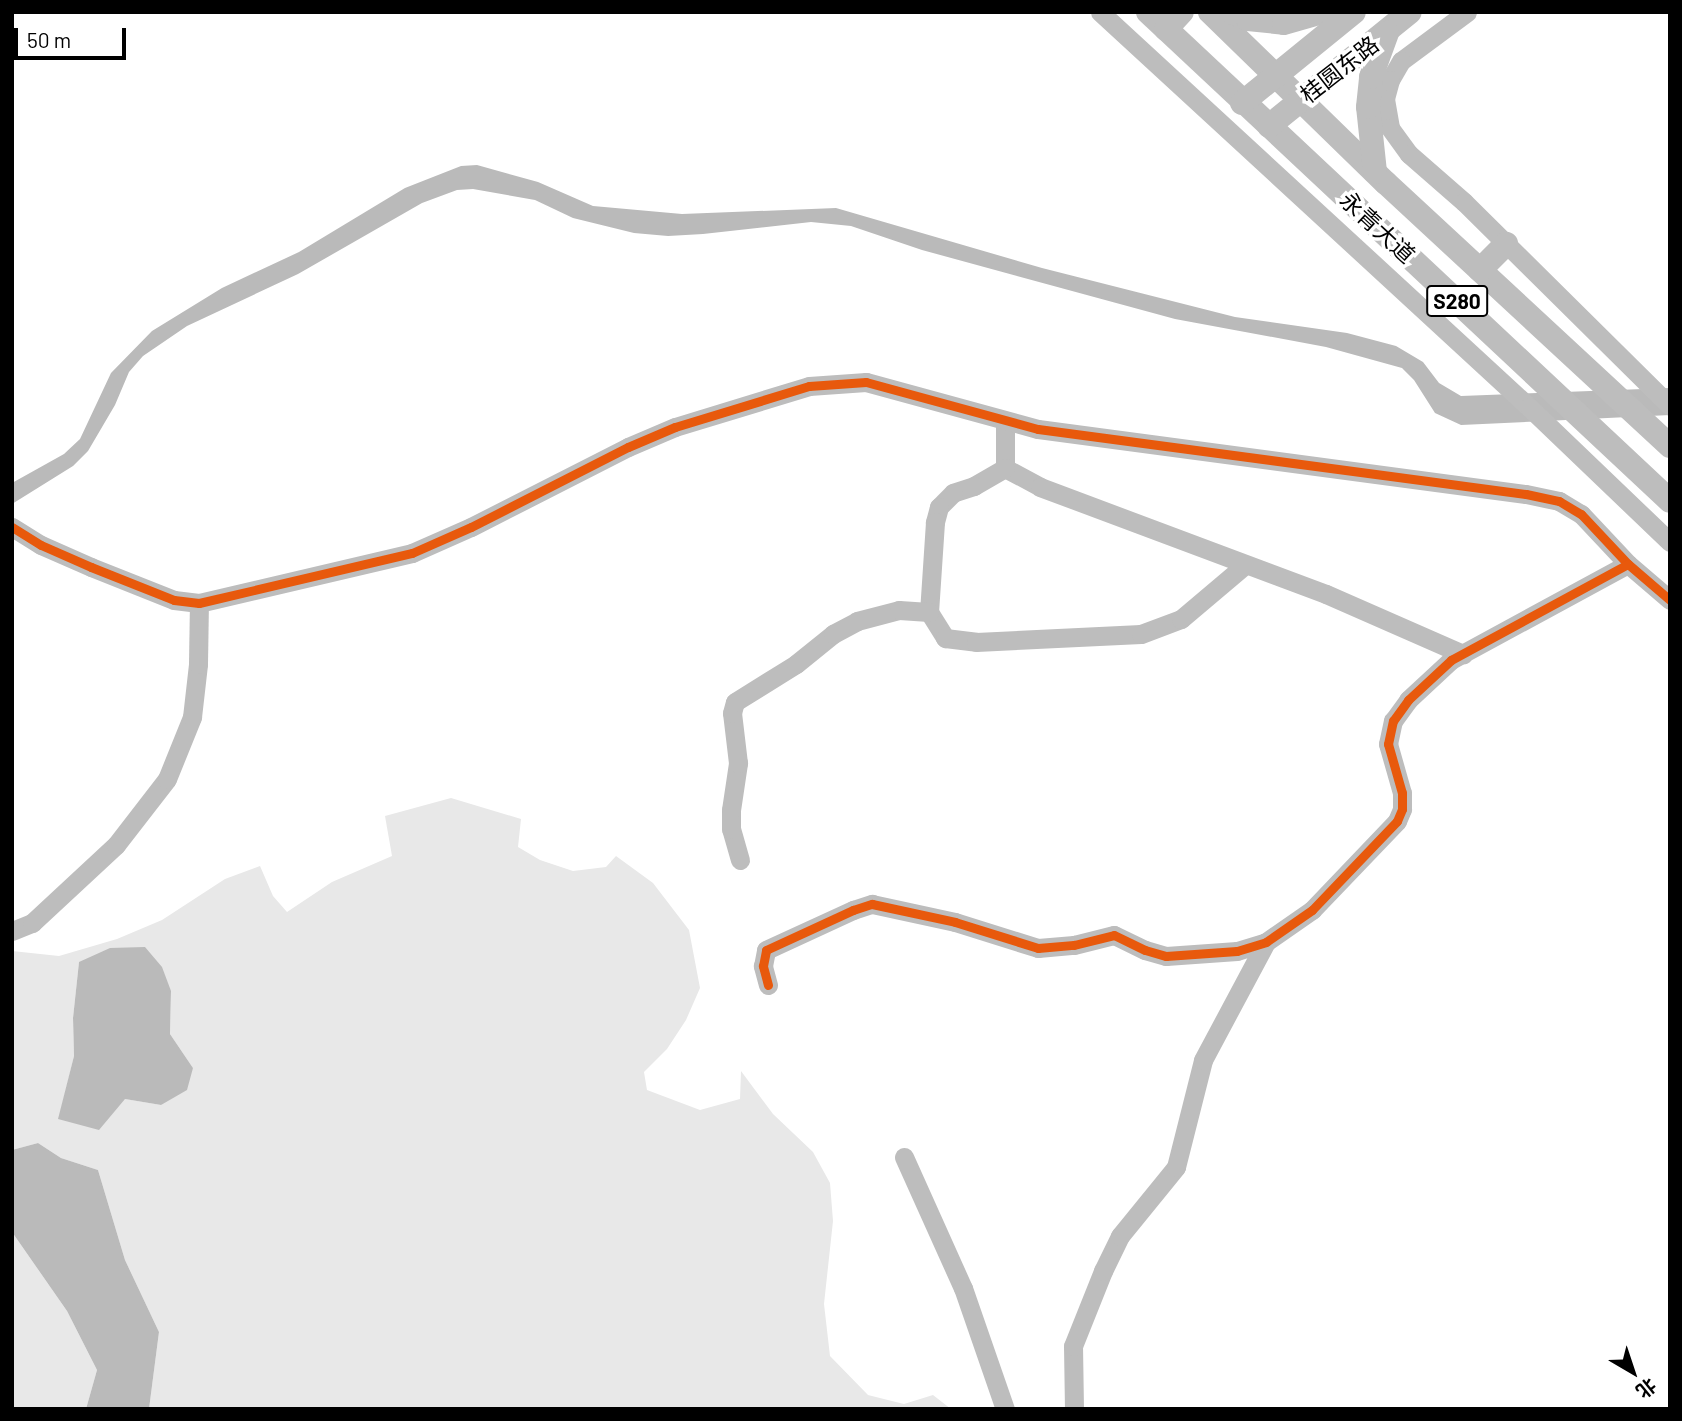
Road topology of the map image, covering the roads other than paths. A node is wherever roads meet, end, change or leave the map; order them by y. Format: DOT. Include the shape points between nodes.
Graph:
graph roads {
  1 [pos="1100,12"];
  2 [pos="1148,12"];
  3 [pos="1210,12"];
  4 [pos="1231,12"];
  5 [pos="1321,12"];
  6 [pos="1354,12"];
  7 [pos="1410,12"];
  8 [pos="1467,12"];
  9 [pos="1174,21"];
  10 [pos="1389,30"];
  11 [pos="1276,73"];
  12 [pos="1301,97"];
  13 [pos="1242,103"];
  14 [pos="1269,126"];
  15 [pos="1381,177"];
  16 [pos="1359,209"];
  17 [pos="1506,244"];
  18 [pos="1480,270"];
  19 [pos="1670,406"];
  20 [pos="1005,421"];
  21 [pos="1670,446"];
  22 [pos="1004,468"];
  23 [pos="1670,501"];
  24 [pos="12,527"];
  25 [pos="1670,542"];
  26 [pos="1628,564"];
  27 [pos="1245,565"];
  28 [pos="1670,600"];
  29 [pos="199,603"];
  30 [pos="929,611"];
  31 [pos="1463,654"];
  32 [pos="740,860"];
  33 [pos="12,932"];
  34 [pos="1266,942"];
  35 [pos="768,985"];
  36 [pos="904,1157"];
  37 [pos="1005,1409"];
  38 [pos="1074,1409"];
  1 -- 25 [label="street"];
  2 -- 9 [label="main road, 永青大道 / S280"];
  3 -- 11 [label="main road, 永青大道 / S280"];
  4 -- 5 [label="main road" via="1283,23"];
  6 -- 11 [label="main road, 桂圆东路"];
  7 -- 10 [label="main road, 桂圆东路"];
  8 -- 17 [label="street" via="1401,61 1390,80 1386,115 1404,148"];
  9 -- 13 [label="main road, 永青大道 / S280"];
  10 -- 12 [label="main road, 桂圆东路"];
  10 -- 15 [label="main road" via="1371,78 1368,107"];
  11 -- 12 [label="main road, 永青大道 / S280"];
  11 -- 13 [label="main road, 桂圆东路"];
  12 -- 14 [label="main road, 桂圆东路"];
  12 -- 15 [label="main road, 永青大道 / S280"];
  13 -- 14 [label="main road, 永青大道 / S280"];
  14 -- 16 [label="main road, 永青大道 / S280"];
  15 -- 16 [label="main road"];
  15 -- 18 [label="main road, 永青大道 / S280"];
  16 -- 23 [label="main road, 永青大道 / S280"];
  17 -- 18 [label="main road"];
  17 -- 19 [label="street"];
  18 -- 21 [label="main road, 永青大道 / S280"];
  20 -- 22 [label="street"];
  20 -- 26 [label="street" via="1549,499 1581,514"];
  20 -- 29 [label="street" via="866,382 809,386 675,427 412,553"];
  22 -- 27 [label="street" via="1071,500"];
  22 -- 30 [label="street" via="953,493 939,507"];
  24 -- 29 [label="street" via="91,567 174,600"];
  26 -- 28 [label="street"];
  26 -- 31 [label="street"];
  27 -- 30 [label="street" via="1181,619 1141,634 959,640 945,638"];
  27 -- 31 [label="street" via="1326,594"];
  29 -- 33 [label="street" via="192,718 167,779 116,845 32,923"];
  30 -- 32 [label="street" via="899,610 857,621 735,702 732,713 738,763 731,829"];
  31 -- 34 [label="street" via="1433,674 1393,722 1388,744 1402,793 1397,821 1311,910"];
  34 -- 35 [label="street" via="1237,951 1166,956 1114,935 1038,948 955,922 872,904 766,950 763,966"];
  34 -- 38 [label="street" via="1203,1060 1176,1167 1120,1236 1103,1271 1073,1346"];
  36 -- 37 [label="street" via="963,1288"];
}
